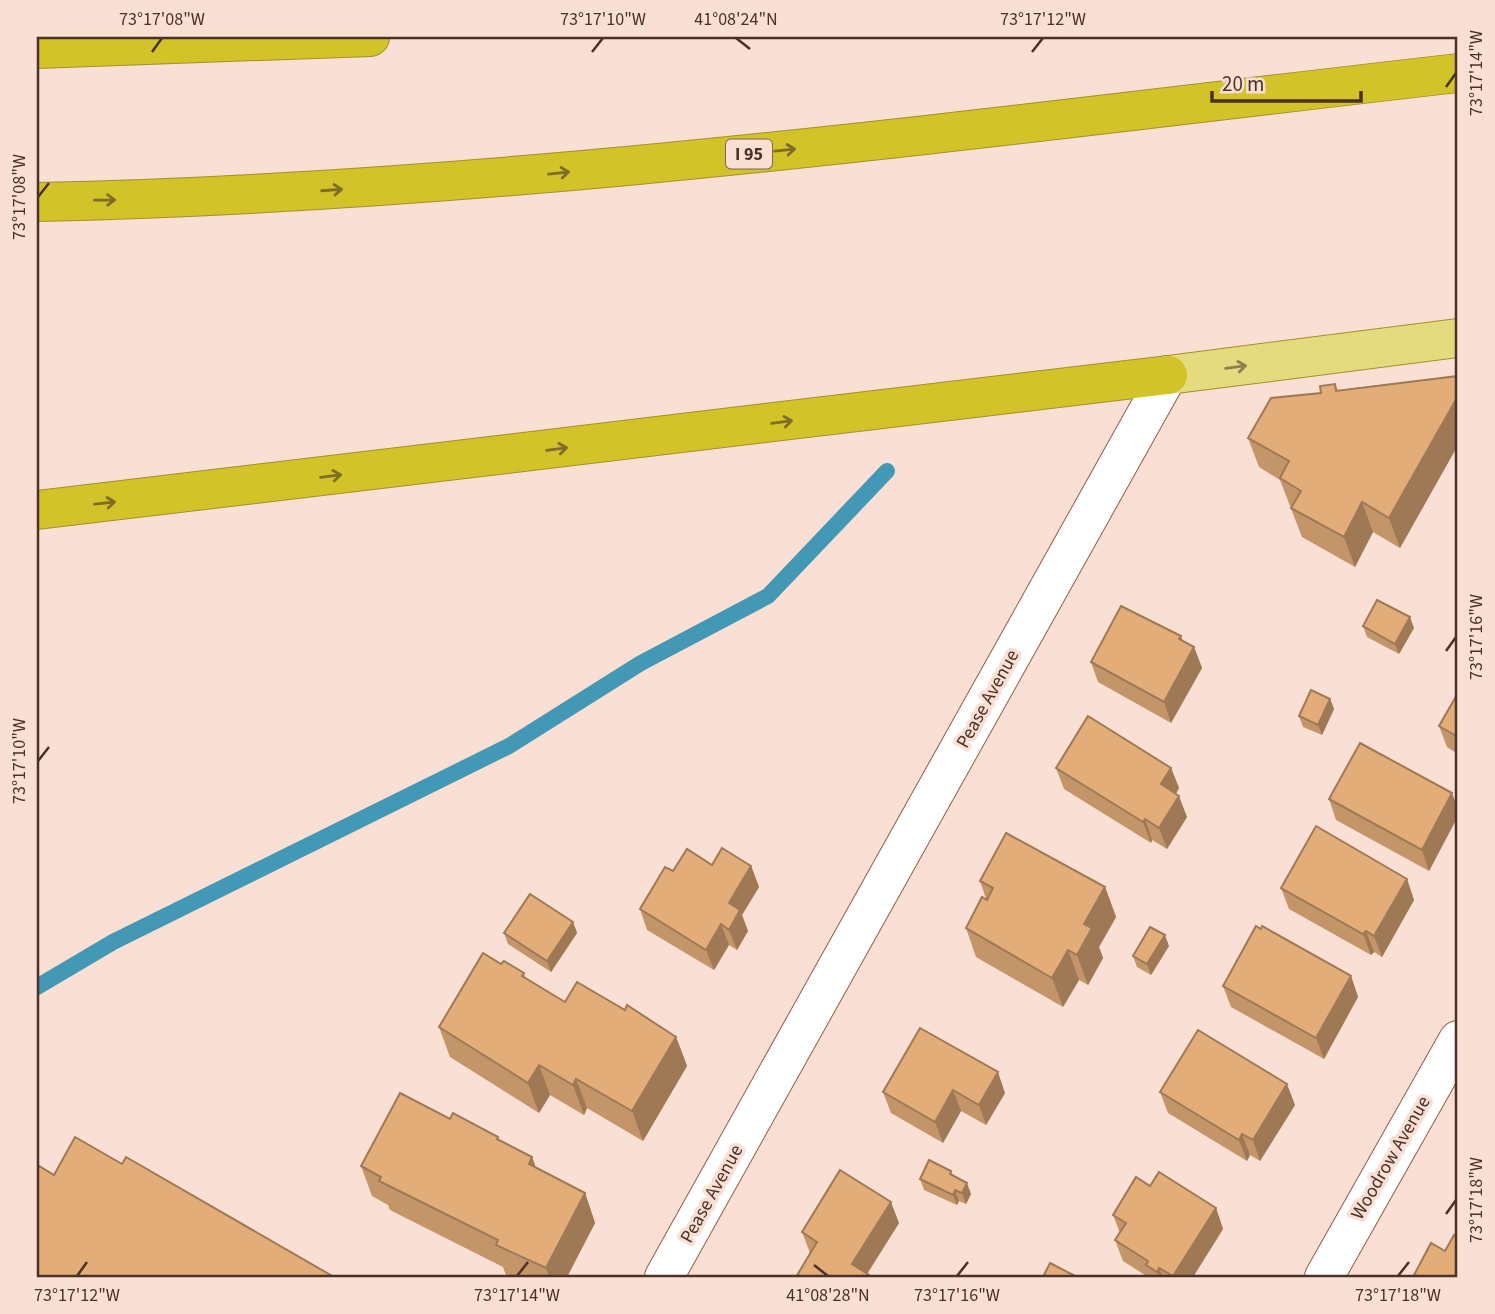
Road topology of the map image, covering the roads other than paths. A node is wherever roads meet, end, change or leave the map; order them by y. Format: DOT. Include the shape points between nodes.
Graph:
graph roads {
  1 [pos="370,37"];
  2 [pos="37,49"];
  3 [pos="1458,73"];
  4 [pos="37,202"];
  5 [pos="1458,338"];
  6 [pos="1168,375"];
  7 [pos="37,510"];
  8 [pos="1458,1040"];
  9 [pos="664,1277"];
  10 [pos="1324,1277"];
  1 -- 2 [label="highway"];
  4 -- 3 [label="highway, I 95, one-way" via="145,200 507,178"];
  6 -- 5 [label="main road, one-way"];
  7 -- 6 [label="highway, one-way"];
  6 -- 9 [label="street, Pease Avenue"];
  8 -- 10 [label="street, Woodrow Avenue"];
}
